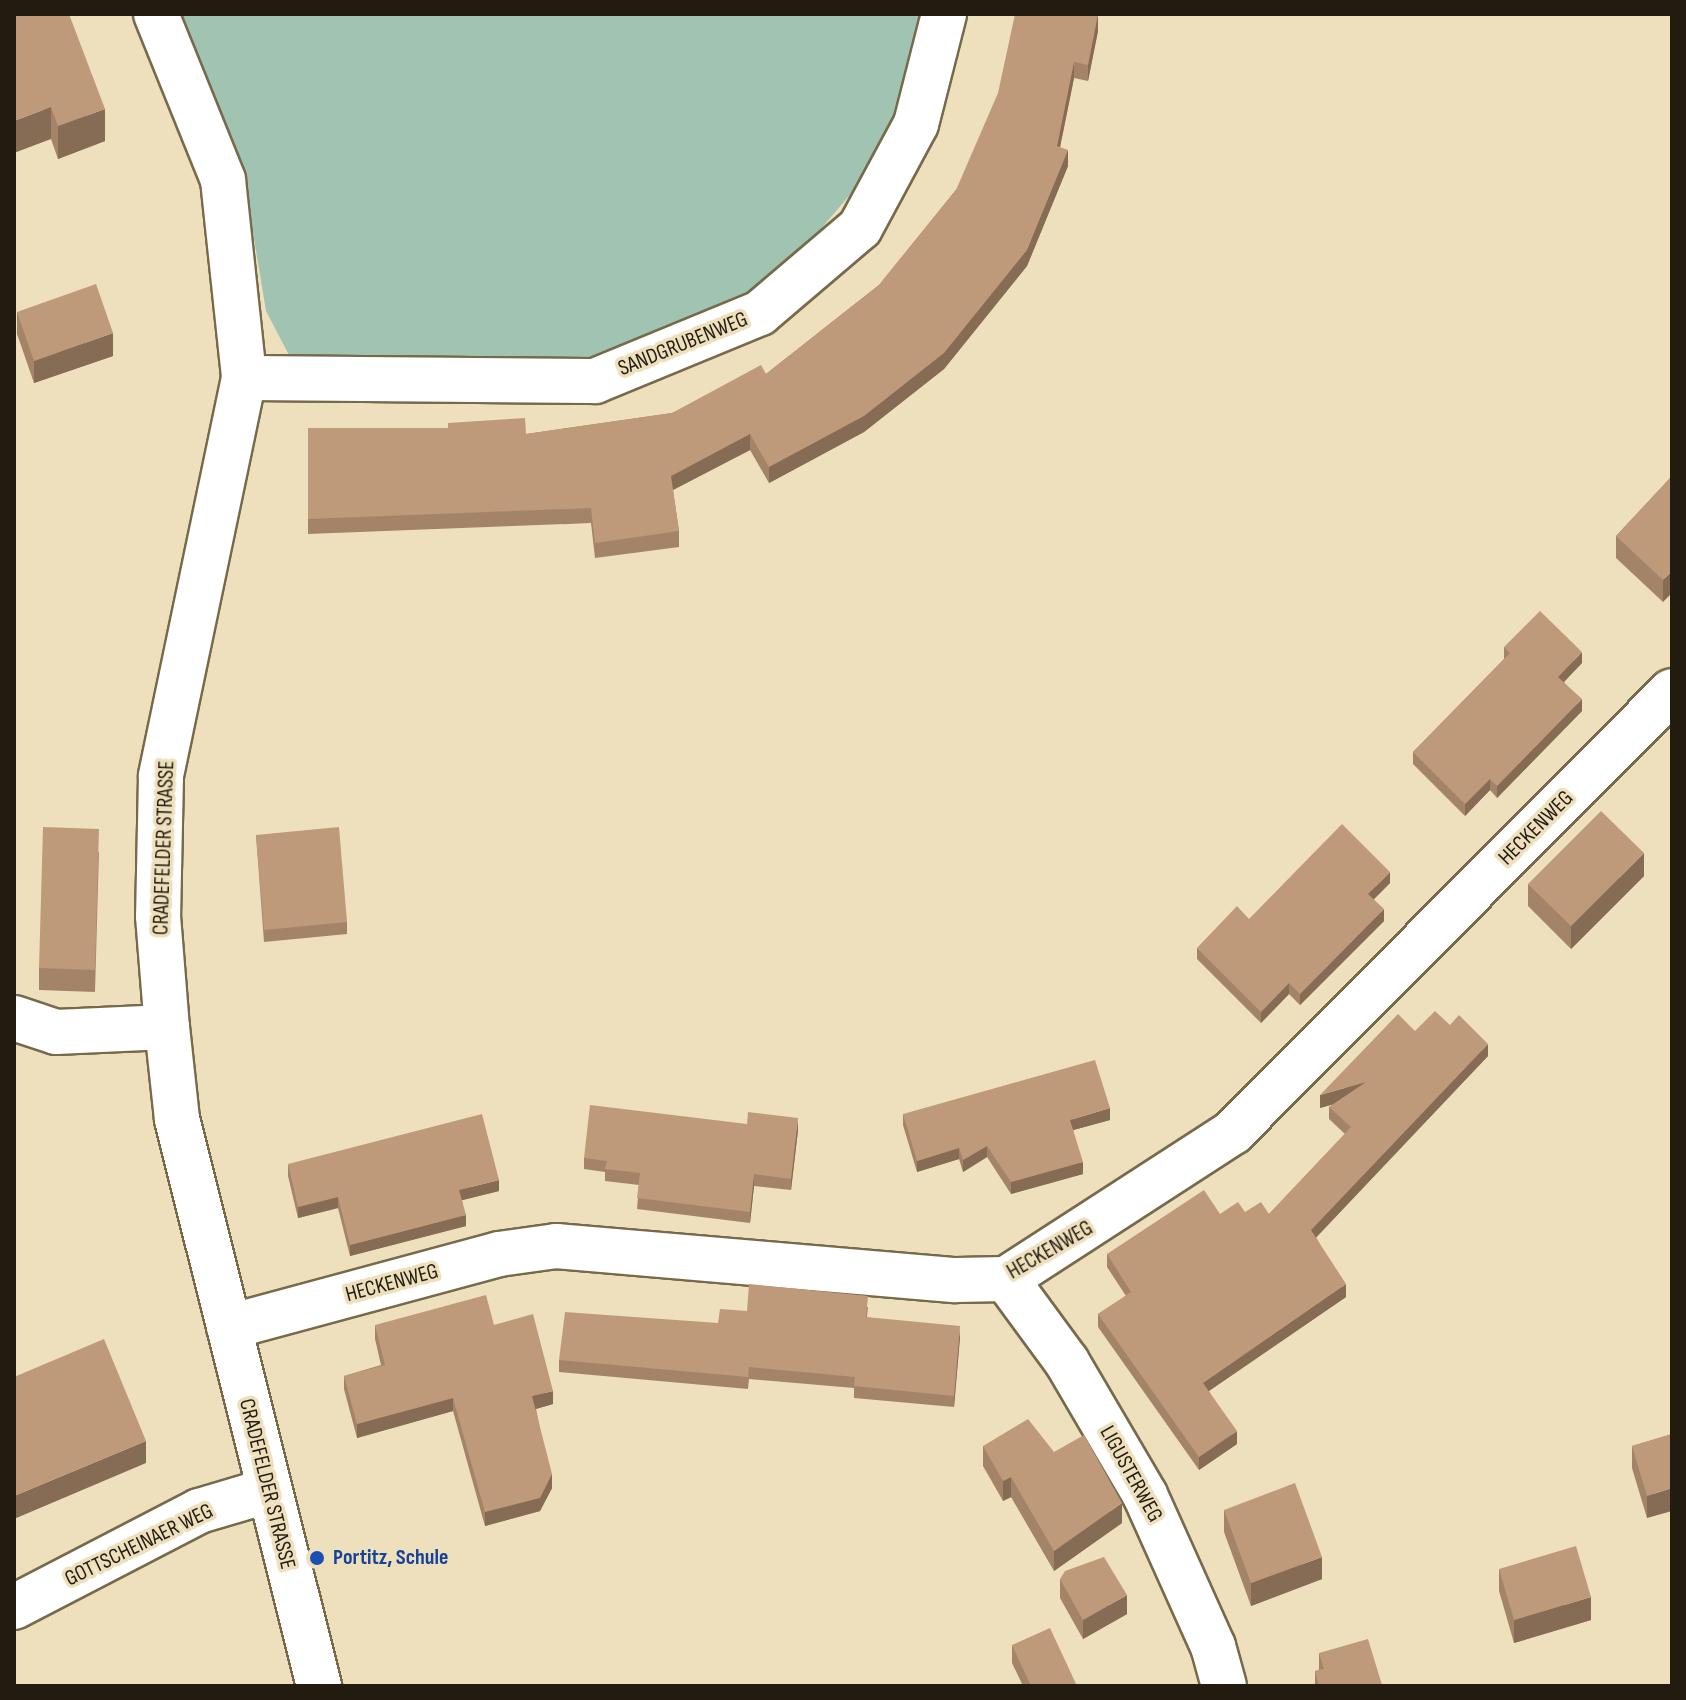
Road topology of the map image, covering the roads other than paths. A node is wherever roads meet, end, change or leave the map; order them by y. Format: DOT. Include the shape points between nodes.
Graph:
graph roads {
  1 [pos="156,14"];
  2 [pos="944,14"];
  3 [pos="244,378"];
  4 [pos="1672,691"];
  5 [pos="14,1018"];
  6 [pos="167,1027"];
  7 [pos="1006,1279"];
  8 [pos="229,1327"];
  9 [pos="267,1491"];
  10 [pos="14,1607"];
  11 [pos="319,1686"];
  12 [pos="1224,1686"];
  1 -- 3 [label="street, CRADEFELDER STRASSE" via="223,180"];
  2 -- 3 [label="street, SANDGRUBENWEG" via="916,124 860,228 760,313 595,381"];
  3 -- 6 [label="street, CRADEFELDER STRASSE" via="161,776 158,916"];
  4 -- 7 [label="street, HECKENWEG" via="1233,1132"];
  5 -- 6 [label="street" via="56,1032"];
  6 -- 8 [label="street, CRADEFELDER STRASSE" via="177,1119"];
  7 -- 8 [label="street, HECKENWEG" via="956,1280 556,1246 499,1254"];
  7 -- 12 [label="street, LIGUSTERWEG" via="1067,1362 1145,1495 1213,1646"];
  8 -- 9 [label="street, CRADEFELDER STRASSE"];
  9 -- 10 [label="street, GOTTSCHEINAER WEG" via="199,1511"];
  9 -- 11 [label="street, CRADEFELDER STRASSE"];
}
